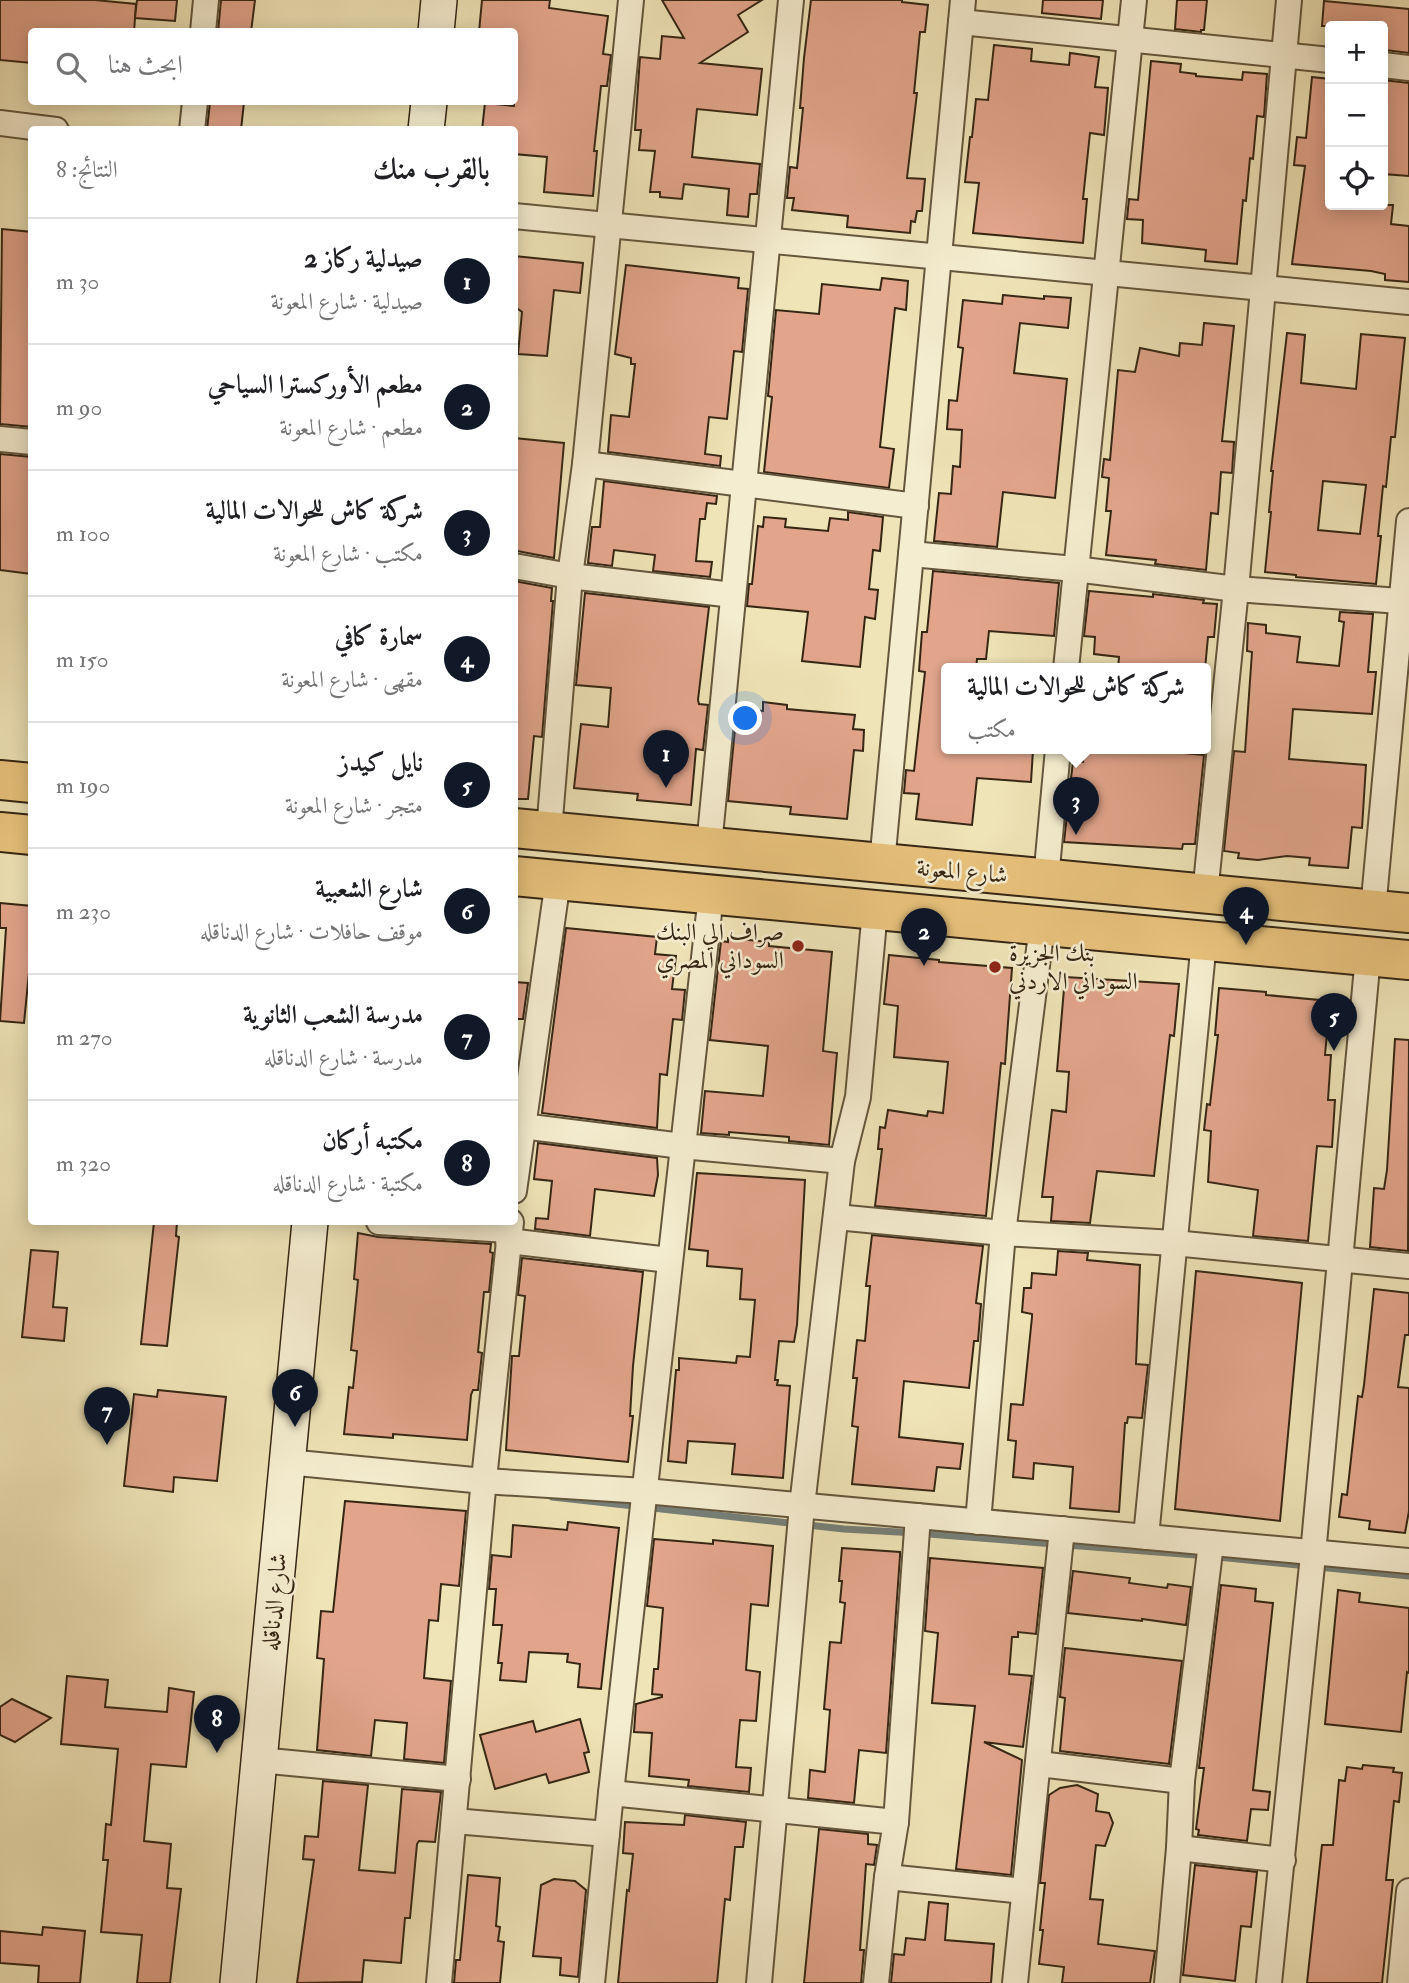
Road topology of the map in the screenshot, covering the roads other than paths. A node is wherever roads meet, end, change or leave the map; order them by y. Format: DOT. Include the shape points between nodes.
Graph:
graph roads {
  1 [pos="206,0"];
  2 [pos="439,0"];
  3 [pos="631,0"];
  4 [pos="791,0"];
  5 [pos="1134,0"];
  6 [pos="1289,0"];
  7 [pos="962,11"];
  8 [pos="203,28"];
  9 [pos="436,28"];
  10 [pos="1130,38"];
  11 [pos="1283,55"];
  12 [pos="1325,59"];
  13 [pos="1388,66"];
  14 [pos="1409,68"];
  15 [pos="195,105"];
  16 [pos="429,105"];
  17 [pos="0,123"];
  18 [pos="28,126"];
  19 [pos="192,126"];
  20 [pos="426,126"];
  21 [pos="518,216"];
  22 [pos="608,225"];
  23 [pos="767,240"];
  24 [pos="939,257"];
  25 [pos="1106,273"];
  26 [pos="1262,288"];
  27 [pos="1409,302"];
  28 [pos="0,439"];
  29 [pos="28,442"];
  30 [pos="585,464"];
  31 [pos="744,483"];
  32 [pos="916,506"];
  33 [pos="1409,521"];
  34 [pos="911,554"];
  35 [pos="518,567"];
  36 [pos="1075,569"];
  37 [pos="570,576"];
  38 [pos="1236,589"];
  39 [pos="733,595"];
  40 [pos="1400,601"];
  41 [pos="1067,663"];
  42 [pos="1058,754"];
  43 [pos="0,780"];
  44 [pos="28,783"];
  45 [pos="532,829"];
  46 [pos="0,832"];
  47 [pos="28,835"];
  48 [pos="709,846"];
  49 [pos="882,863"];
  50 [pos="518,876"];
  51 [pos="1046,879"];
  52 [pos="558,880"];
  53 [pos="1205,894"];
  54 [pos="711,895"];
  55 [pos="875,910"];
  56 [pos="1391,912"];
  57 [pos="1042,926"];
  58 [pos="1204,941"];
  59 [pos="1368,956"];
  60 [pos="1409,960"];
  61 [pos="522,1126"];
  62 [pos="682,1146"];
  63 [pos="518,1158"];
  64 [pos="842,1161"];
  65 [pos="836,1217"];
  66 [pos="310,1225"];
  67 [pos="427,1225"];
  68 [pos="510,1231"];
  69 [pos="1003,1233"];
  70 [pos="1174,1242"];
  71 [pos="669,1259"];
  72 [pos="1341,1259"];
  73 [pos="1409,1266"];
  74 [pos="287,1462"];
  75 [pos="484,1481"];
  76 [pos="645,1491"];
  77 [pos="802,1506"];
  78 [pos="918,1516"];
  79 [pos="978,1522"];
  80 [pos="1062,1530"];
  81 [pos="1146,1537"];
  82 [pos="1210,1543"];
  83 [pos="1312,1553"];
  84 [pos="1409,1561"];
  85 [pos="259,1760"];
  86 [pos="1039,1764"];
  87 [pos="458,1779"];
  88 [pos="1182,1781"];
  89 [pos="611,1793"];
  90 [pos="775,1809"];
  91 [pos="454,1821"];
  92 [pos="896,1822"];
  93 [pos="607,1834"];
  94 [pos="1179,1848"];
  95 [pos="1283,1860"];
  96 [pos="887,1877"];
  97 [pos="1024,1891"];
  98 [pos="1409,1891"];
  99 [pos="238,1983"];
  100 [pos="439,1983"];
  101 [pos="592,1983"];
  102 [pos="760,1983"];
  103 [pos="876,1983"];
  104 [pos="1015,1983"];
  105 [pos="1167,1983"];
  106 [pos="1269,1983"];
  107 [pos="1400,1983"];
  1 -- 8 [label="street"];
  2 -- 9 [label="street"];
  3 -- 22 [label="street"];
  4 -- 23 [label="street"];
  5 -- 10 [label="street"];
  6 -- 11 [label="street"];
  7 -- 10 [label="street"];
  7 -- 24 [label="street"];
  10 -- 11 [label="street"];
  10 -- 25 [label="street"];
  11 -- 12 [label="street"];
  11 -- 26 [label="street"];
  13 -- 14 [label="street"];
  15 -- 19 [label="street"];
  16 -- 20 [label="street"];
  17 -- 18 [label="street"];
  21 -- 22 [label="street"];
  22 -- 23 [label="street"];
  22 -- 30 [label="street"];
  23 -- 24 [label="street"];
  23 -- 31 [label="street"];
  24 -- 25 [label="street"];
  24 -- 32 [label="street"];
  25 -- 26 [label="street"];
  25 -- 36 [label="street"];
  26 -- 27 [label="street"];
  26 -- 38 [label="street"];
  28 -- 29 [label="street"];
  30 -- 31 [label="street"];
  30 -- 37 [label="street"];
  31 -- 32 [label="street"];
  31 -- 39 [label="street"];
  32 -- 34 [label="street"];
  33 -- 40 [label="street"];
  34 -- 36 [label="street"];
  34 -- 49 [label="street"];
  35 -- 37 [label="street"];
  36 -- 38 [label="street"];
  36 -- 41 [label="street"];
  37 -- 39 [label="street"];
  37 -- 45 [label="street"];
  38 -- 40 [label="street"];
  38 -- 53 [label="street"];
  39 -- 48 [label="street"];
  40 -- 56 [label="street"];
  42 -- 51 [label="street"];
  43 -- 44 [label="highway"];
  45 -- 48 [label="highway, شارع المعونة"];
  46 -- 47 [label="highway"];
  48 -- 49 [label="highway, شارع المعونة"];
  49 -- 51 [label="highway, شارع المعونة"];
  50 -- 52 [label="highway, شارع المعونة"];
  51 -- 53 [label="highway, شارع المعونة"];
  52 -- 54 [label="highway, شارع المعونة"];
  52 -- 61 [label="street"];
  53 -- 56 [label="highway, شارع المعونة"];
  54 -- 55 [label="highway, شارع المعونة"];
  54 -- 62 [label="street"];
  55 -- 57 [label="highway, شارع المعونة"];
  55 -- 64 [label="street" via="858,1097"];
  57 -- 58 [label="highway, شارع المعونة"];
  57 -- 69 [label="street"];
  58 -- 59 [label="highway, شارع المعونة"];
  58 -- 70 [label="street"];
  59 -- 60 [label="highway, شارع المعونة"];
  59 -- 72 [label="street"];
  61 -- 62 [label="street"];
  61 -- 63 [label="street"];
  62 -- 64 [label="street"];
  62 -- 71 [label="street"];
  64 -- 65 [label="street"];
  65 -- 69 [label="street"];
  65 -- 77 [label="street"];
  66 -- 74 [label="street, شارع الدناقله"];
  67 -- 68 [label="street"];
  68 -- 71 [label="street"];
  68 -- 75 [label="street"];
  69 -- 70 [label="street"];
  69 -- 79 [label="street"];
  70 -- 72 [label="street"];
  70 -- 81 [label="street"];
  71 -- 76 [label="street"];
  72 -- 73 [label="street"];
  72 -- 83 [label="street"];
  74 -- 75 [label="street"];
  74 -- 85 [label="street, شارع الدناقله"];
  75 -- 76 [label="street"];
  75 -- 87 [label="street"];
  76 -- 77 [label="street"];
  76 -- 89 [label="street"];
  77 -- 78 [label="street"];
  77 -- 90 [label="street"];
  78 -- 79 [label="street"];
  78 -- 92 [label="street"];
  79 -- 80 [label="street"];
  80 -- 81 [label="street"];
  80 -- 86 [label="street"];
  81 -- 82 [label="street"];
  82 -- 83 [label="street"];
  82 -- 88 [label="street"];
  83 -- 84 [label="street"];
  83 -- 95 [label="street"];
  85 -- 87 [label="street"];
  85 -- 99 [label="street, شارع الدناقله"];
  86 -- 88 [label="street"];
  86 -- 97 [label="street"];
  87 -- 91 [label="street"];
  88 -- 94 [label="street"];
  89 -- 90 [label="street"];
  89 -- 93 [label="street"];
  90 -- 92 [label="street"];
  90 -- 102 [label="street"];
  91 -- 93 [label="street"];
  91 -- 100 [label="street"];
  92 -- 96 [label="street"];
  93 -- 101 [label="street"];
  94 -- 95 [label="street"];
  94 -- 105 [label="street"];
  95 -- 106 [label="street"];
  96 -- 97 [label="street"];
  96 -- 103 [label="street"];
  97 -- 104 [label="street"];
  98 -- 107 [label="street"];
}
